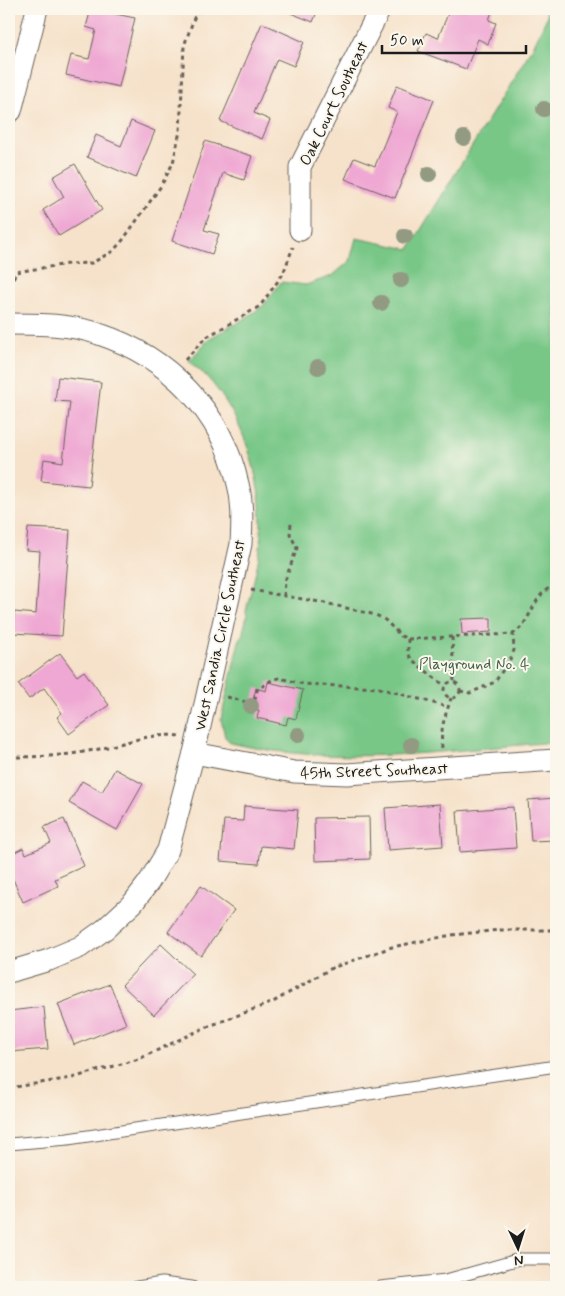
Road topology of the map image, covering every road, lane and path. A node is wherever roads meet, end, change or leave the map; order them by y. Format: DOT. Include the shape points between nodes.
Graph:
graph roads {
  1 [pos="37,9"];
  2 [pos="198,9"];
  3 [pos="380,9"];
  4 [pos="12,111"];
  5 [pos="300,230"];
  6 [pos="16,272"];
  7 [pos="9,273"];
  8 [pos="9,285"];
  9 [pos="9,324"];
  10 [pos="185,361"];
  11 [pos="291,523"];
  12 [pos="556,585"];
  13 [pos="248,590"];
  14 [pos="284,596"];
  15 [pos="513,634"];
  16 [pos="452,637"];
  17 [pos="408,639"];
  18 [pos="454,682"];
  19 [pos="444,686"];
  20 [pos="460,691"];
  21 [pos="223,696"];
  22 [pos="451,698"];
  23 [pos="448,707"];
  24 [pos="195,746"];
  25 [pos="442,753"];
  26 [pos="9,757"];
  27 [pos="556,760"];
  28 [pos="556,930"];
  29 [pos="9,972"];
  30 [pos="556,1066"];
  31 [pos="9,1088"];
  32 [pos="9,1144"];
  33 [pos="556,1259"];
  34 [pos="136,1287"];
  35 [pos="192,1287"];
  36 [pos="380,1287"];
  1 -- 4 [label="street"];
  2 -- 6 [label="path" via="184,46 180,131 173,162 161,186 113,251 92,262"];
  3 -- 5 [label="street, Oak Court Southeast" via="300,167"];
  5 -- 10 [label="path" via="283,274 260,306 205,338"];
  6 -- 7 [label="path"];
  6 -- 8 [label="path"];
  9 -- 24 [label="street, West Sandia Circle Southeast" via="72,328 137,349 170,372 201,405 231,457 239,485 241,544"];
  11 -- 14 [label="path" via="290,534 297,548 285,581"];
  12 -- 15 [label="path" via="541,594 523,627"];
  13 -- 14 [label="path"];
  14 -- 17 [label="path" via="376,615"];
  15 -- 16 [label="path"];
  15 -- 20 [label="path" via="512,656 495,682 470,693"];
  16 -- 17 [label="path"];
  16 -- 18 [label="path"];
  17 -- 19 [label="path" via="411,659"];
  18 -- 19 [label="path"];
  18 -- 20 [label="path" via="460,686"];
  19 -- 22 [label="path" via="445,694"];
  20 -- 22 [label="path"];
  21 -- 23 [label="path" via="254,704 257,690 273,678 280,678 303,684 379,688"];
  22 -- 23 [label="path"];
  23 -- 25 [label="path" via="442,722"];
  24 -- 26 [label="path" via="174,736 147,738 65,755"];
  24 -- 27 [label="street, 45th Street Southeast" via="294,772 347,774"];
  24 -- 29 [label="street, West Sandia Circle Southeast" via="168,850 133,903 80,948"];
  28 -- 31 [label="path" via="500,930 452,935 392,948 332,968 273,1002 204,1028 139,1058 72,1078"];
  30 -- 32 [label="lane" via="68,1139"];
  33 -- 36 [label="lane" via="520,1259 446,1280"];
  34 -- 35 [label="lane" via="162,1283"];
}
